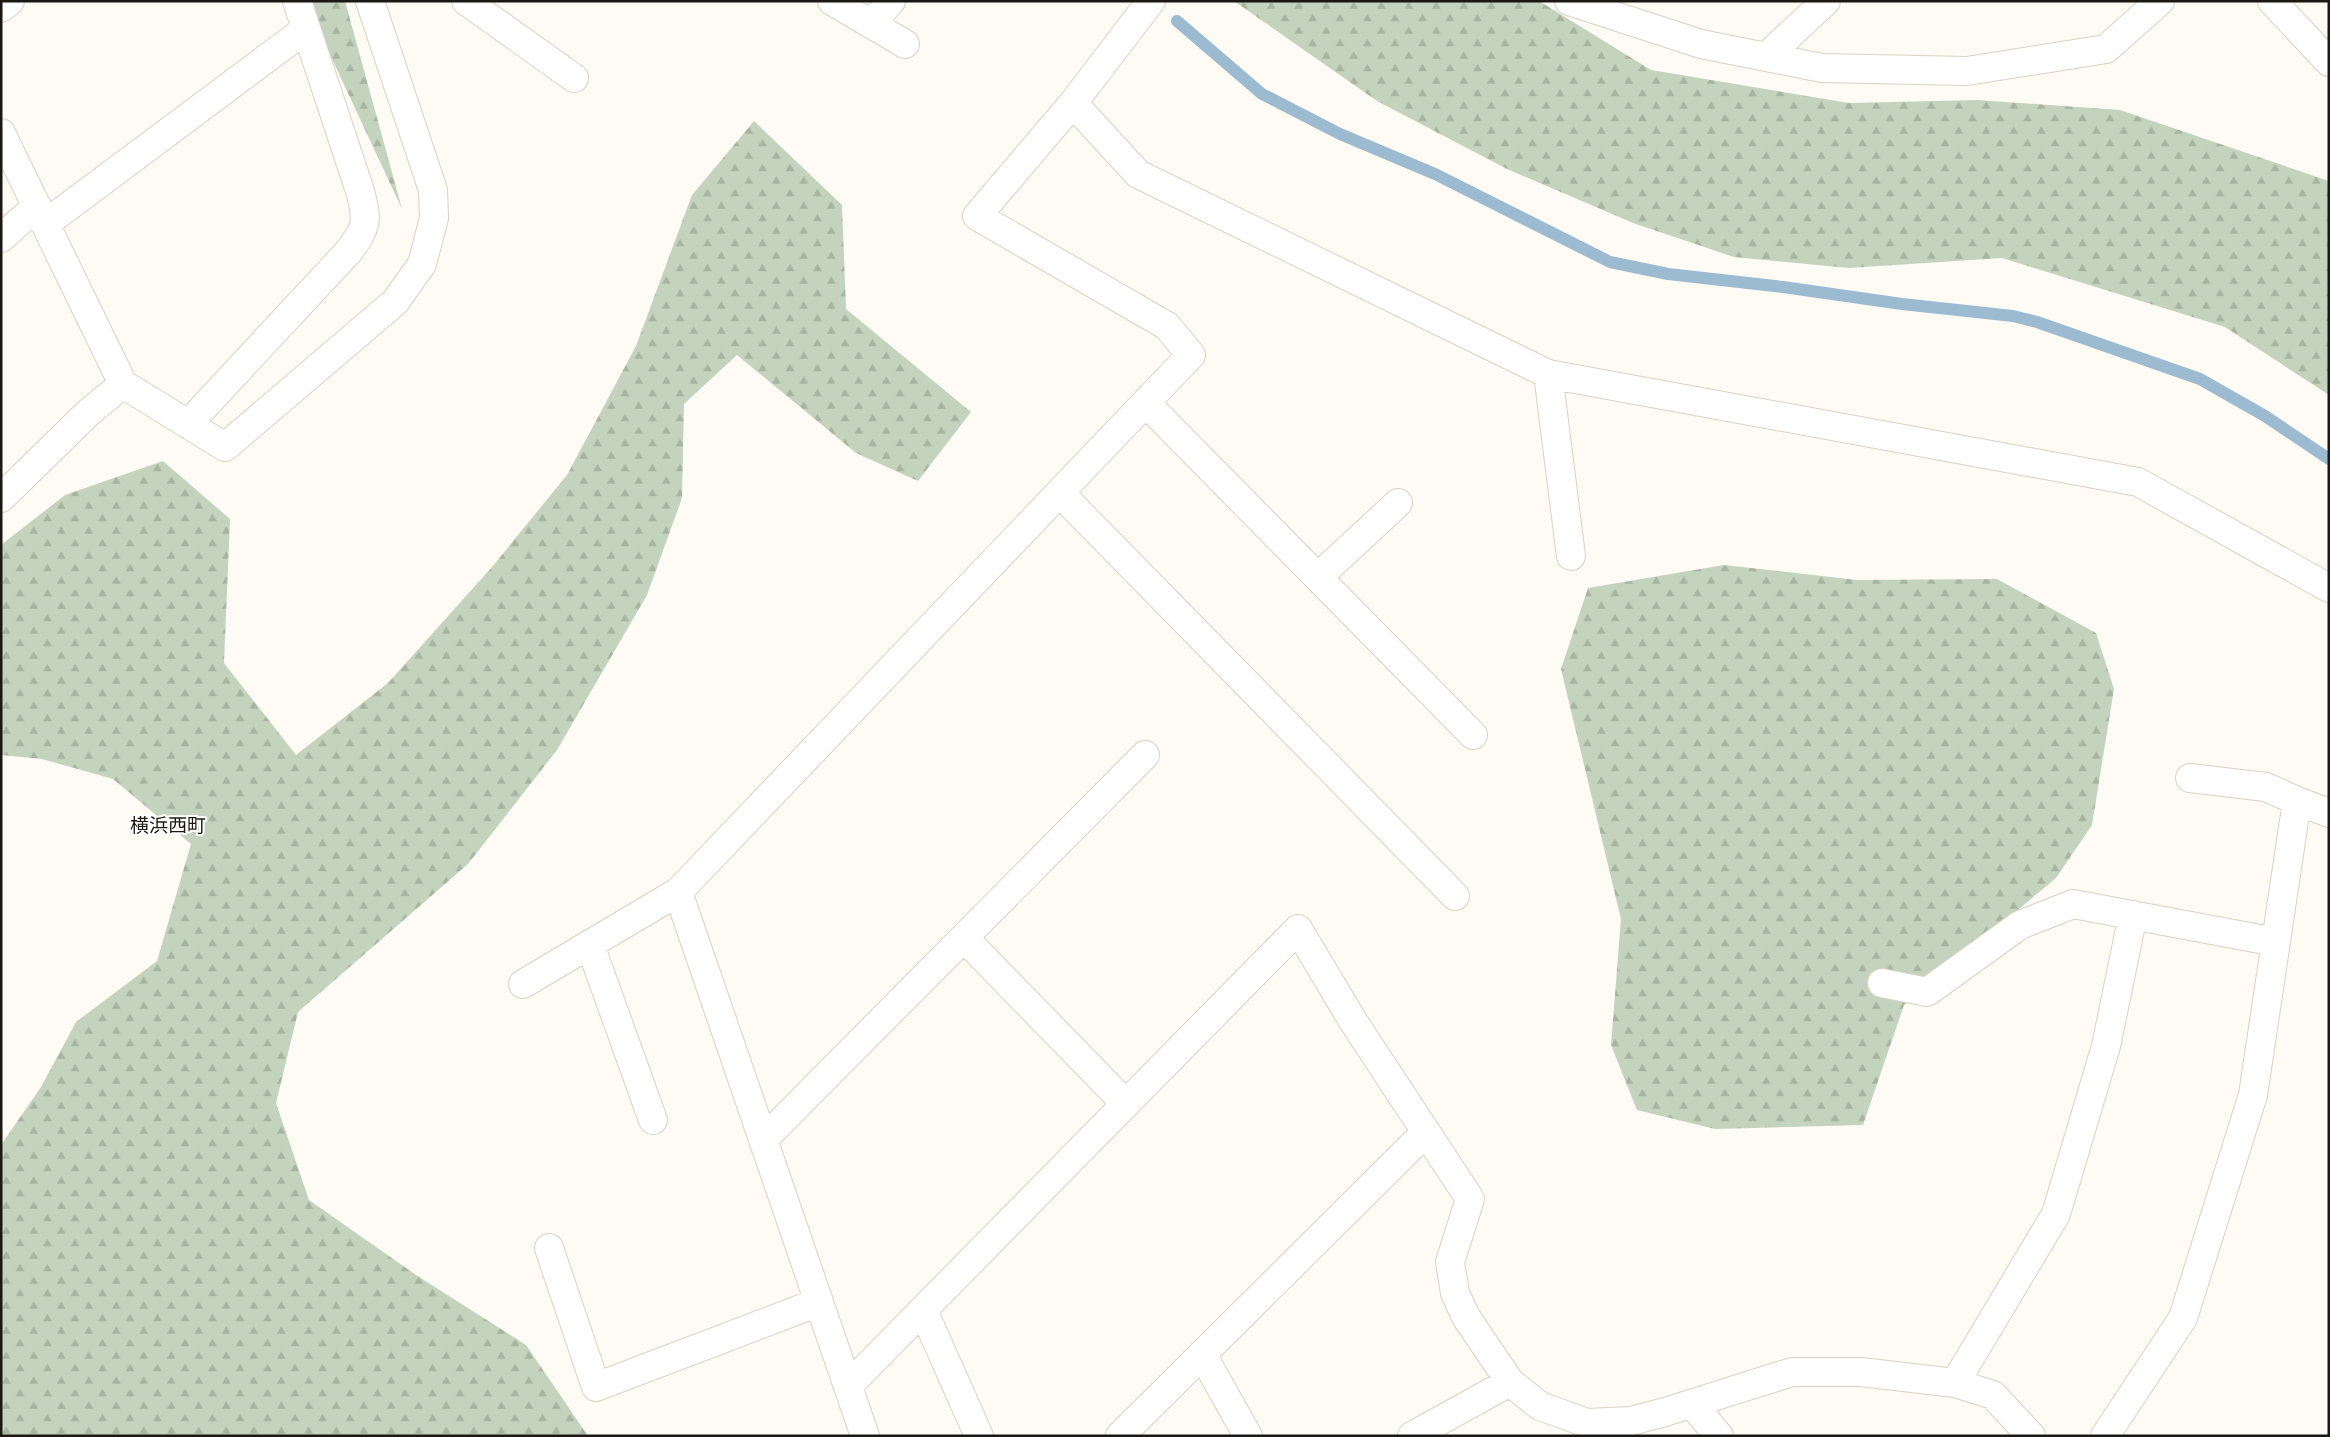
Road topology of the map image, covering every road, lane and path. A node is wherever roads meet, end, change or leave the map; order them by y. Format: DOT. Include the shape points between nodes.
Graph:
graph roads {
  1 [pos="10,1"];
  2 [pos="297,1"];
  3 [pos="370,1"];
  4 [pos="466,1"];
  5 [pos="832,1"];
  6 [pos="891,1"];
  7 [pos="1151,1"];
  8 [pos="1569,1"];
  9 [pos="1826,1"];
  10 [pos="2160,1"];
  11 [pos="2272,1"];
  12 [pos="1,8"];
  13 [pos="871,24"];
  14 [pos="306,29"];
  15 [pos="905,44"];
  16 [pos="1767,56"];
  17 [pos="2329,62"];
  18 [pos="574,78"];
  19 [pos="1073,103"];
  20 [pos="1,132"];
  21 [pos="41,215"];
  22 [pos="1,238"];
  23 [pos="1548,374"];
  24 [pos="123,384"];
  25 [pos="1146,403"];
  26 [pos="188,424"];
  27 [pos="1060,493"];
  28 [pos="1,498"];
  29 [pos="1398,503"];
  30 [pos="1572,556"];
  31 [pos="1318,577"];
  32 [pos="2329,588"];
  33 [pos="1473,735"];
  34 [pos="1145,755"];
  35 [pos="2190,778"];
  36 [pos="2298,801"];
  37 [pos="2329,813"];
  38 [pos="678,892"];
  39 [pos="1455,896"];
  40 [pos="2133,915"];
  41 [pos="964,938"];
  42 [pos="2276,942"];
  43 [pos="590,945"];
  44 [pos="1882,983"];
  45 [pos="523,984"];
  46 [pos="1126,1104"];
  47 [pos="653,1120"];
  48 [pos="1426,1132"];
  49 [pos="763,1140"];
  50 [pos="549,1248"];
  51 [pos="819,1302"];
  52 [pos="923,1310"];
  53 [pos="1202,1354"];
  54 [pos="1510,1382"];
  55 [pos="1955,1383"];
  56 [pos="848,1386"];
  57 [pos="1692,1404"];
  58 [pos="865,1436"];
  59 [pos="979,1436"];
  60 [pos="1120,1436"];
  61 [pos="1248,1436"];
  62 [pos="1412,1436"];
  63 [pos="1719,1436"];
  64 [pos="2030,1436"];
  65 [pos="2105,1436"];
  1 -- 12 [label="street"];
  2 -- 14 [label="street"];
  3 -- 26 [label="street" via="433,190 434,218 422,264 394,302 225,447"];
  4 -- 18 [label="street"];
  5 -- 13 [label="street"];
  6 -- 13 [label="street"];
  7 -- 19 [label="street"];
  8 -- 16 [label="street" via="1701,44"];
  9 -- 16 [label="street"];
  10 -- 16 [label="street" via="2106,49 1967,72 1822,68"];
  11 -- 17 [label="street"];
  13 -- 15 [label="street"];
  14 -- 21 [label="street"];
  14 -- 26 [label="street" via="360,191 365,209 364,232"];
  19 -- 23 [label="street" via="1138,174"];
  19 -- 25 [label="street" via="977,216 1167,326 1191,355"];
  20 -- 21 [label="street"];
  21 -- 22 [label="street"];
  21 -- 24 [label="street"];
  23 -- 30 [label="street"];
  23 -- 32 [label="street" via="2138,482"];
  24 -- 26 [label="street"];
  24 -- 28 [label="street" via="88,413"];
  25 -- 27 [label="street"];
  25 -- 31 [label="street"];
  27 -- 38 [label="street"];
  27 -- 39 [label="street"];
  29 -- 31 [label="street"];
  31 -- 33 [label="street"];
  34 -- 41 [label="street"];
  35 -- 36 [label="street" via="2266,786"];
  36 -- 37 [label="street"];
  36 -- 42 [label="street"];
  38 -- 43 [label="street"];
  38 -- 49 [label="street"];
  40 -- 42 [label="street"];
  40 -- 44 [label="street" via="2073,904 2020,925 1927,992"];
  40 -- 55 [label="street" via="2106,1046 2056,1214"];
  41 -- 46 [label="street"];
  41 -- 49 [label="street"];
  42 -- 65 [label="street" via="2253,1094 2183,1318"];
  43 -- 45 [label="street"];
  43 -- 47 [label="street"];
  46 -- 48 [label="street" via="1298,929 1353,1021"];
  46 -- 52 [label="street"];
  48 -- 53 [label="street"];
  48 -- 54 [label="street" via="1470,1199 1450,1262 1455,1293 1466,1316"];
  49 -- 51 [label="street"];
  50 -- 51 [label="street" via="596,1387"];
  51 -- 56 [label="street"];
  52 -- 56 [label="street"];
  52 -- 59 [label="street"];
  53 -- 60 [label="street"];
  53 -- 61 [label="street"];
  54 -- 57 [label="street" via="1540,1406 1587,1423 1631,1421"];
  54 -- 62 [label="street"];
  55 -- 57 [label="street" via="1861,1372 1792,1372"];
  55 -- 64 [label="street" via="1993,1394"];
  56 -- 58 [label="street"];
  57 -- 63 [label="street"];
}
